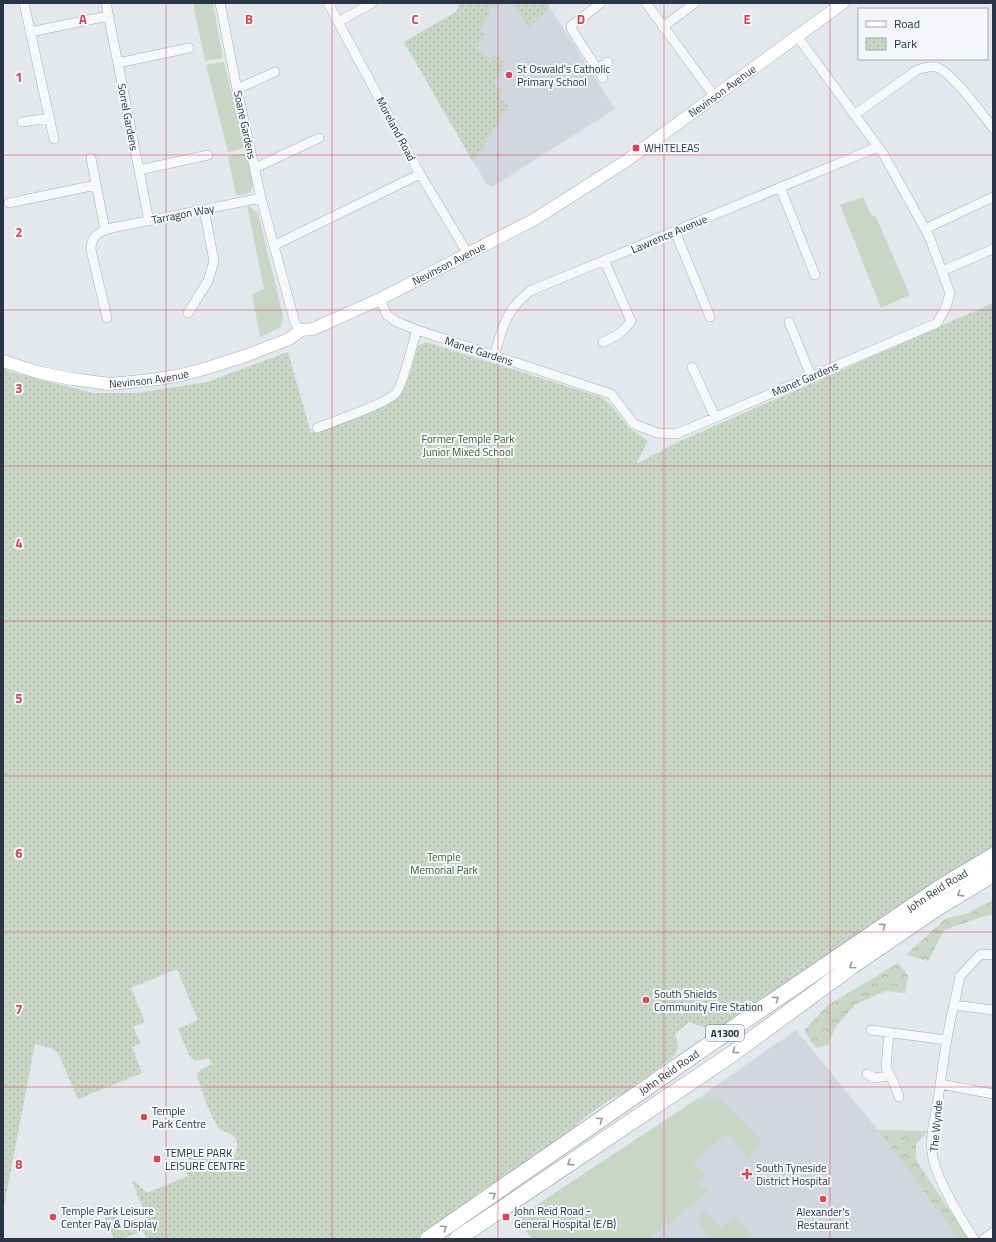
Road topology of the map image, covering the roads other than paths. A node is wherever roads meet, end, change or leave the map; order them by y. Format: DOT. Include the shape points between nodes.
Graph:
graph roads {
  1 [pos="24,3"];
  2 [pos="106,3"];
  3 [pos="220,3"];
  4 [pos="328,3"];
  5 [pos="372,3"];
  6 [pos="601,3"];
  7 [pos="646,3"];
  8 [pos="695,3"];
  9 [pos="843,3"];
  10 [pos="108,16"];
  11 [pos="338,22"];
  12 [pos="663,26"];
  13 [pos="30,32"];
  14 [pos="797,36"];
  15 [pos="190,48"];
  16 [pos="608,62"];
  17 [pos="118,63"];
  18 [pos="598,69"];
  19 [pos="275,72"];
  20 [pos="603,78"];
  21 [pos="238,89"];
  22 [pos="715,97"];
  23 [pos="854,115"];
  24 [pos="49,118"];
  25 [pos="22,122"];
  26 [pos="993,128"];
  27 [pos="319,138"];
  28 [pos="54,139"];
  29 [pos="878,147"];
  30 [pos="208,155"];
  31 [pos="91,158"];
  32 [pos="255,168"];
  33 [pos="139,170"];
  34 [pos="420,174"];
  35 [pos="96,185"];
  36 [pos="780,187"];
  37 [pos="993,197"];
  38 [pos="261,198"];
  39 [pos="9,203"];
  40 [pos="204,209"];
  41 [pos="149,221"];
  42 [pos="925,229"];
  43 [pos="105,230"];
  44 [pos="675,231"];
  45 [pos="275,245"];
  46 [pos="993,249"];
  47 [pos="468,254"];
  48 [pos="604,260"];
  49 [pos="942,271"];
  50 [pos="815,275"];
  51 [pos="380,299"];
  52 [pos="188,313"];
  53 [pos="710,317"];
  54 [pos="107,318"];
  55 [pos="789,322"];
  56 [pos="301,330"];
  57 [pos="417,330"];
  58 [pos="603,342"];
  59 [pos="494,356"];
  60 [pos="3,361"];
  61 [pos="692,366"];
  62 [pos="811,376"];
  63 [pos="715,417"];
  64 [pos="317,428"];
  65 [pos="993,856"];
  66 [pos="993,874"];
  67 [pos="993,955"];
  68 [pos="954,1005"];
  69 [pos="993,1010"];
  70 [pos="871,1030"];
  71 [pos="889,1032"];
  72 [pos="946,1040"];
  73 [pos="867,1074"];
  74 [pos="890,1076"];
  75 [pos="940,1084"];
  76 [pos="993,1094"];
  77 [pos="899,1097"];
  78 [pos="993,1232"];
  79 [pos="428,1239"];
  80 [pos="457,1239"];
  81 [pos="974,1239"];
  82 [pos="984,1239"];
  1 -- 13 [label="street"];
  2 -- 10 [label="street, Sorrel Gardens"];
  3 -- 21 [label="street, Soane Gardens"];
  4 -- 11 [label="street, Moreland Road"];
  5 -- 11 [label="street"];
  6 -- 18 [label="street" via="572,26 572,30"];
  7 -- 12 [label="street"];
  8 -- 12 [label="street"];
  9 -- 14 [label="street, Nevinson Avenue"];
  10 -- 13 [label="street"];
  10 -- 17 [label="street, Sorrel Gardens"];
  11 -- 34 [label="street, Moreland Road"];
  12 -- 22 [label="street"];
  13 -- 24 [label="street"];
  14 -- 22 [label="street, Nevinson Avenue"];
  14 -- 23 [label="street, Manet Gardens"];
  15 -- 17 [label="street"];
  16 -- 18 [label="street"];
  17 -- 33 [label="street, Sorrel Gardens"];
  18 -- 20 [label="street"];
  19 -- 21 [label="street"];
  21 -- 32 [label="street, Soane Gardens"];
  22 -- 47 [label="street, Nevinson Avenue" via="626,161 535,219"];
  23 -- 26 [label="street" via="917,70 935,67 948,74"];
  23 -- 29 [label="street, Manet Gardens"];
  24 -- 25 [label="street"];
  24 -- 28 [label="street"];
  27 -- 32 [label="street"];
  29 -- 36 [label="street, Lawrence Avenue"];
  29 -- 42 [label="street, Manet Gardens"];
  30 -- 33 [label="street"];
  31 -- 35 [label="street"];
  32 -- 38 [label="street, Soane Gardens"];
  33 -- 41 [label="street, Sorrel Gardens"];
  34 -- 45 [label="street"];
  34 -- 47 [label="street, Moreland Road"];
  35 -- 39 [label="street"];
  35 -- 43 [label="street"];
  36 -- 44 [label="street, Lawrence Avenue"];
  36 -- 50 [label="street"];
  37 -- 42 [label="street"];
  38 -- 40 [label="street, Tarragon Way"];
  38 -- 45 [label="street, Soane Gardens"];
  40 -- 41 [label="street, Tarragon Way"];
  40 -- 52 [label="street" via="214,261 208,281"];
  41 -- 43 [label="street, Tarragon Way"];
  42 -- 49 [label="street, Manet Gardens"];
  43 -- 54 [label="street" via="91,241 91,250"];
  44 -- 48 [label="street, Lawrence Avenue"];
  44 -- 53 [label="street"];
  45 -- 56 [label="street, Soane Gardens" via="295,323"];
  46 -- 49 [label="street"];
  47 -- 51 [label="street, Nevinson Avenue"];
  48 -- 58 [label="street" via="631,321 623,332"];
  48 -- 59 [label="street, Lawrence Avenue" via="530,291 518,300 508,315"];
  49 -- 62 [label="street, Manet Gardens" via="950,293 946,307 936,323"];
  51 -- 56 [label="street, Nevinson Avenue" via="313,328"];
  51 -- 57 [label="street, Manet Gardens" via="388,315 396,322"];
  55 -- 62 [label="street"];
  56 -- 60 [label="street, Nevinson Avenue" via="289,338 248,355 198,371 150,380 110,384 37,372"];
  57 -- 59 [label="street, Manet Gardens"];
  57 -- 64 [label="street" via="396,393 386,400"];
  59 -- 63 [label="street, Manet Gardens" via="612,394 634,424 657,433 676,434"];
  61 -- 63 [label="street"];
  62 -- 63 [label="street, Manet Gardens"];
  79 -- 65 [label="highway, John Reid Road / A1300, one-way" via="710,1043 941,887"];
  66 -- 80 [label="highway, John Reid Road / A1300, one-way" via="937,908 732,1054"];
  67 -- 68 [label="street, The Wynde" via="981,954 960,976"];
  68 -- 69 [label="street"];
  68 -- 72 [label="street, The Wynde"];
  70 -- 71 [label="street"];
  71 -- 72 [label="street"];
  71 -- 74 [label="street" via="886,1068"];
  72 -- 75 [label="street, The Wynde"];
  73 -- 74 [label="street" via="874,1078"];
  74 -- 77 [label="street"];
  75 -- 76 [label="street"];
  75 -- 81 [label="street, The Wynde" via="932,1152 937,1172"];
  78 -- 82 [label="street"];
}
